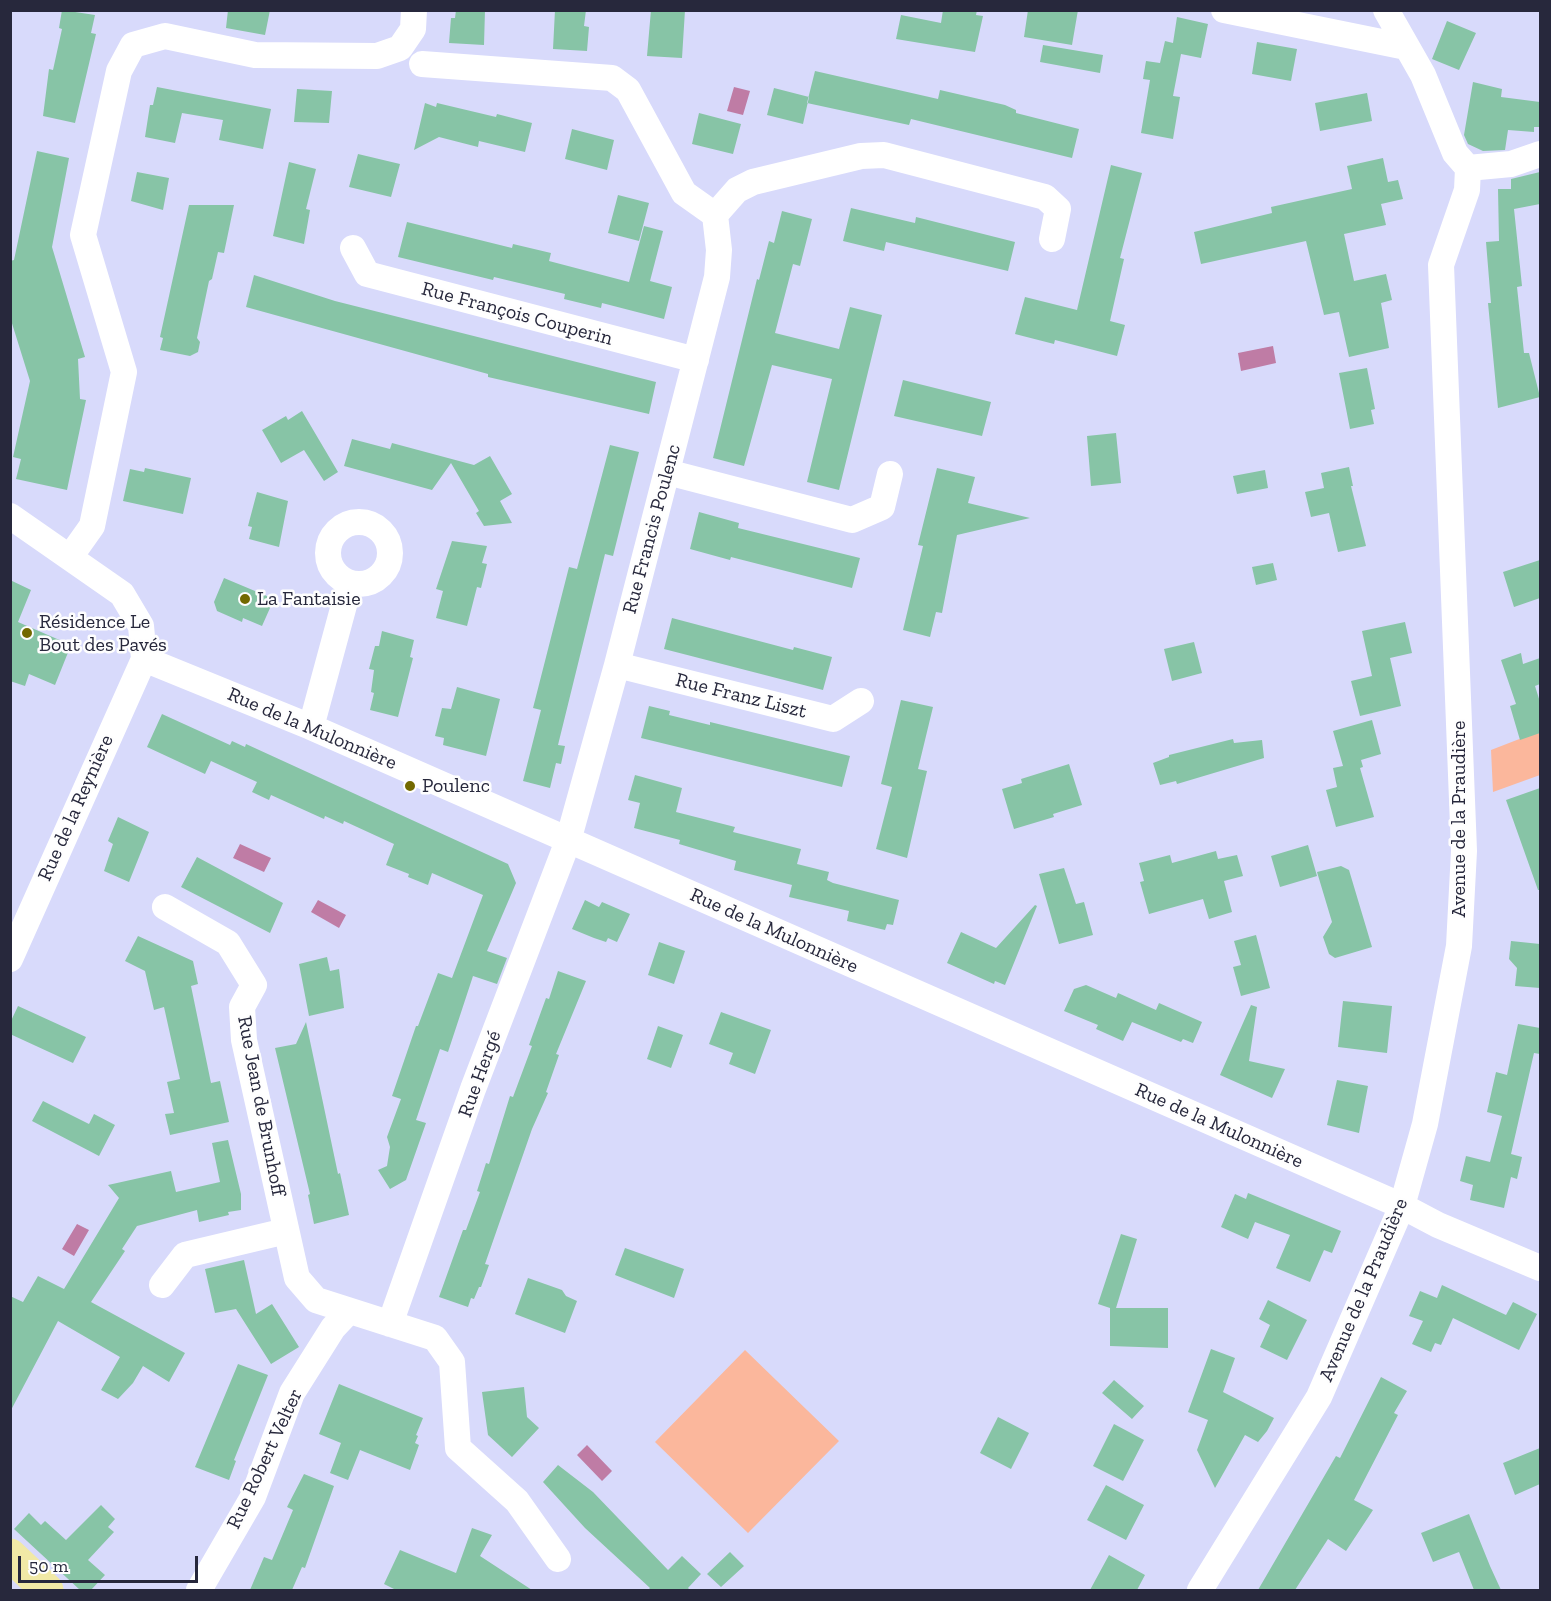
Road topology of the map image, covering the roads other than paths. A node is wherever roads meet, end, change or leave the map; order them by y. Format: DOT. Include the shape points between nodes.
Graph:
graph roads {
  1 [pos="414,10"];
  2 [pos="1224,10"];
  3 [pos="1386,10"];
  4 [pos="1407,47"];
  5 [pos="422,64"];
  6 [pos="1540,154"];
  7 [pos="1468,168"];
  8 [pos="715,215"];
  9 [pos="1052,239"];
  10 [pos="353,248"];
  11 [pos="696,360"];
  12 [pos="667,472"];
  13 [pos="890,474"];
  14 [pos="10,516"];
  15 [pos="70,557"];
  16 [pos="350,583"];
  17 [pos="144,658"];
  18 [pos="617,665"];
  19 [pos="861,701"];
  20 [pos="311,727"];
  21 [pos="568,841"];
  22 [pos="165,907"];
  23 [pos="10,959"];
  24 [pos="1402,1206"];
  25 [pos="286,1232"];
  26 [pos="1540,1268"];
  27 [pos="162,1285"];
  28 [pos="393,1317"];
  29 [pos="341,1319"];
  30 [pos="10,1556"];
  31 [pos="558,1558"];
  32 [pos="47,1590"];
  33 [pos="199,1590"];
  34 [pos="1200,1590"];
  1 -- 15 [label="street" via="413,29 400,48 377,56 255,55 165,36 133,45 119,71 83,235 124,372 92,526"];
  2 -- 4 [label="street"];
  3 -- 4 [label="street"];
  4 -- 7 [label="street" via="1423,75 1455,153"];
  5 -- 8 [label="street" via="612,78 628,90 684,194"];
  6 -- 7 [label="street" via="1511,164"];
  7 -- 24 [label="street, Avenue de la Praudière" via="1467,190 1441,265 1463,829 1459,946 1425,1124"];
  8 -- 9 [label="street" via="737,190 753,182 861,156 884,155 1045,197 1058,209"];
  8 -- 11 [label="street, Rue Francis Poulenc" via="717,277"];
  10 -- 11 [label="street, Rue François Couperin" via="367,274"];
  11 -- 12 [label="street, Rue Francis Poulenc"];
  12 -- 13 [label="street" via="852,520 882,507"];
  12 -- 18 [label="street, Rue Francis Poulenc"];
  14 -- 15 [label="street"];
  15 -- 17 [label="street" via="122,594 141,626"];
  16 -- 20 [label="street"];
  17 -- 20 [label="street, Rue de la Mulonnière"];
  17 -- 23 [label="street, Rue de la Reynière"];
  18 -- 19 [label="street, Rue Franz Liszt" via="833,719"];
  18 -- 21 [label="street, Rue Francis Poulenc"];
  20 -- 21 [label="street, Rue de la Mulonnière"];
  21 -- 24 [label="street, Rue de la Mulonnière"];
  21 -- 28 [label="street, Rue Hergé" via="473,1089"];
  22 -- 25 [label="street, Rue Jean de Brunhoff" via="228,943 254,985 242,1007 244,1040"];
  24 -- 26 [label="street, Rue de la Mulonnière"];
  24 -- 34 [label="street, Avenue de la Praudière" via="1319,1397"];
  25 -- 27 [label="street" via="185,1256"];
  25 -- 29 [label="street, Rue Jean de Brunhoff" via="297,1278 316,1300"];
  28 -- 29 [label="street"];
  28 -- 31 [label="street" via="435,1338 452,1362 458,1448 517,1501"];
  29 -- 33 [label="street, Rue Robert Velter" via="292,1393 253,1497"];
  30 -- 32 [label="main road"];
}
